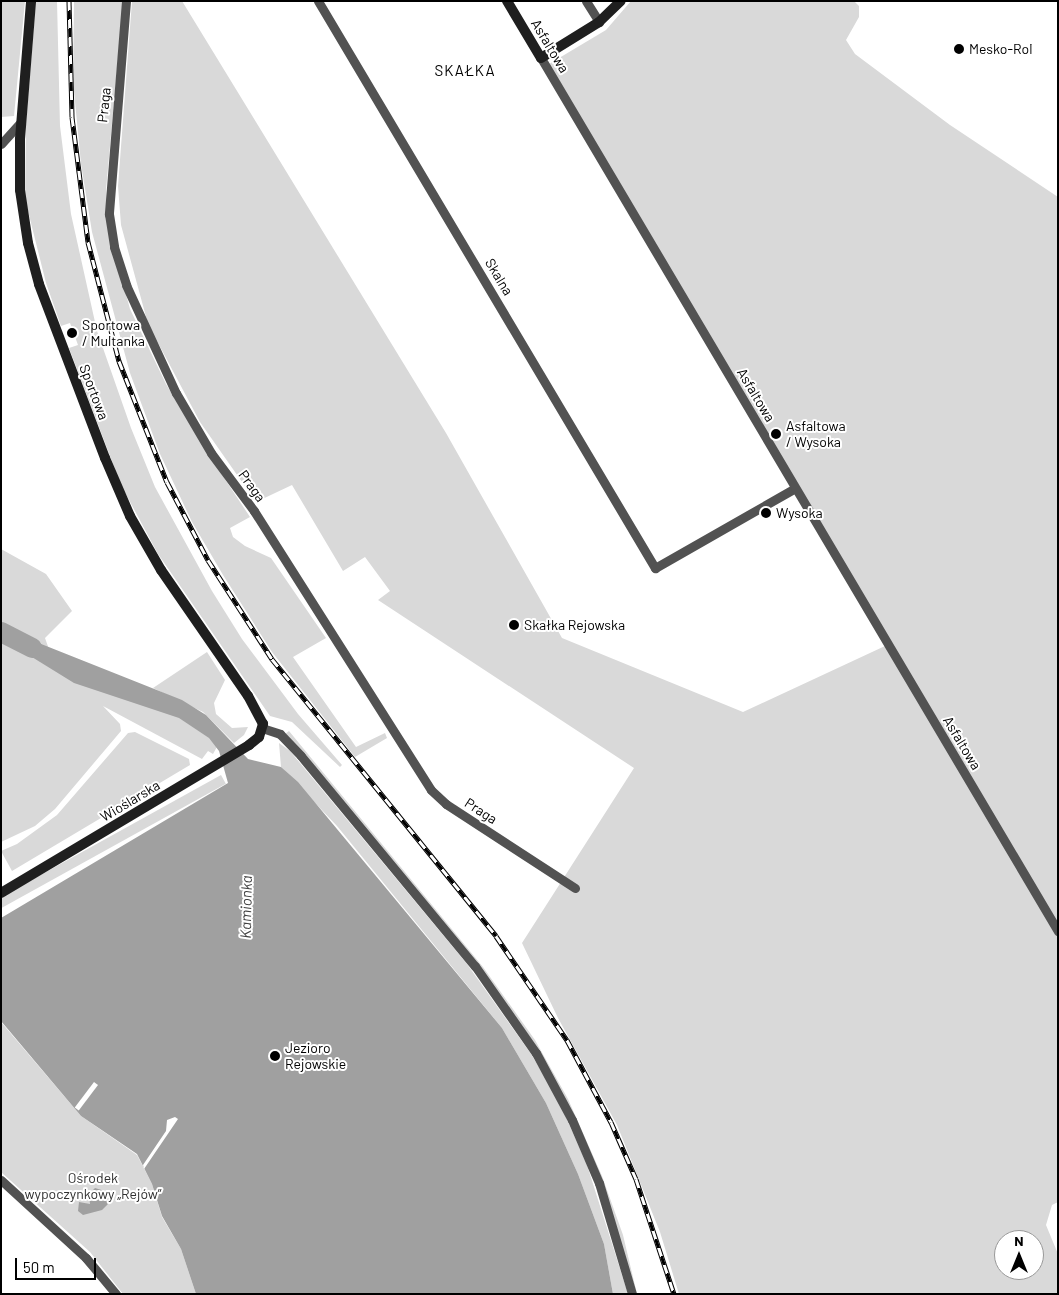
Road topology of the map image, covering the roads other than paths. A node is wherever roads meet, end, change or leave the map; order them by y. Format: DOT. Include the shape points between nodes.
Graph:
graph roads {
  1 [pos="31,1"];
  2 [pos="126,1"];
  3 [pos="318,1"];
  4 [pos="507,1"];
  5 [pos="586,1"];
  6 [pos="621,1"];
  7 [pos="599,22"];
  8 [pos="541,58"];
  9 [pos="21,122"];
  10 [pos="1,144"];
  11 [pos="795,488"];
  12 [pos="263,726"];
  13 [pos="575,888"];
  14 [pos="1,894"];
  15 [pos="1058,931"];
  16 [pos="1,1180"];
  17 [pos="116,1294"];
  18 [pos="632,1294"];
  1 -- 9 [label="street, Sportowa"];
  2 -- 13 [label="street, Praga" via="109,214 114,247 126,285 176,393 211,453 254,511 431,790 446,804"];
  3 -- 11 [label="street, Skalna" via="656,568"];
  4 -- 8 [label="street, Asfaltowa"];
  5 -- 7 [label="street"];
  6 -- 7 [label="street"];
  7 -- 8 [label="street"];
  8 -- 11 [label="street, Asfaltowa"];
  9 -- 10 [label="street"];
  9 -- 12 [label="street, Sportowa" via="21,200 28,243 39,284 104,458 130,516 161,570 252,703"];
  11 -- 15 [label="street, Asfaltowa"];
  12 -- 14 [label="street, Wioślarska" via="259,737 249,745"];
  12 -- 18 [label="street" via="280,734 300,756 475,966 531,1045 587,1153 615,1230"];
  16 -- 17 [label="street" via="86,1258"];
}
